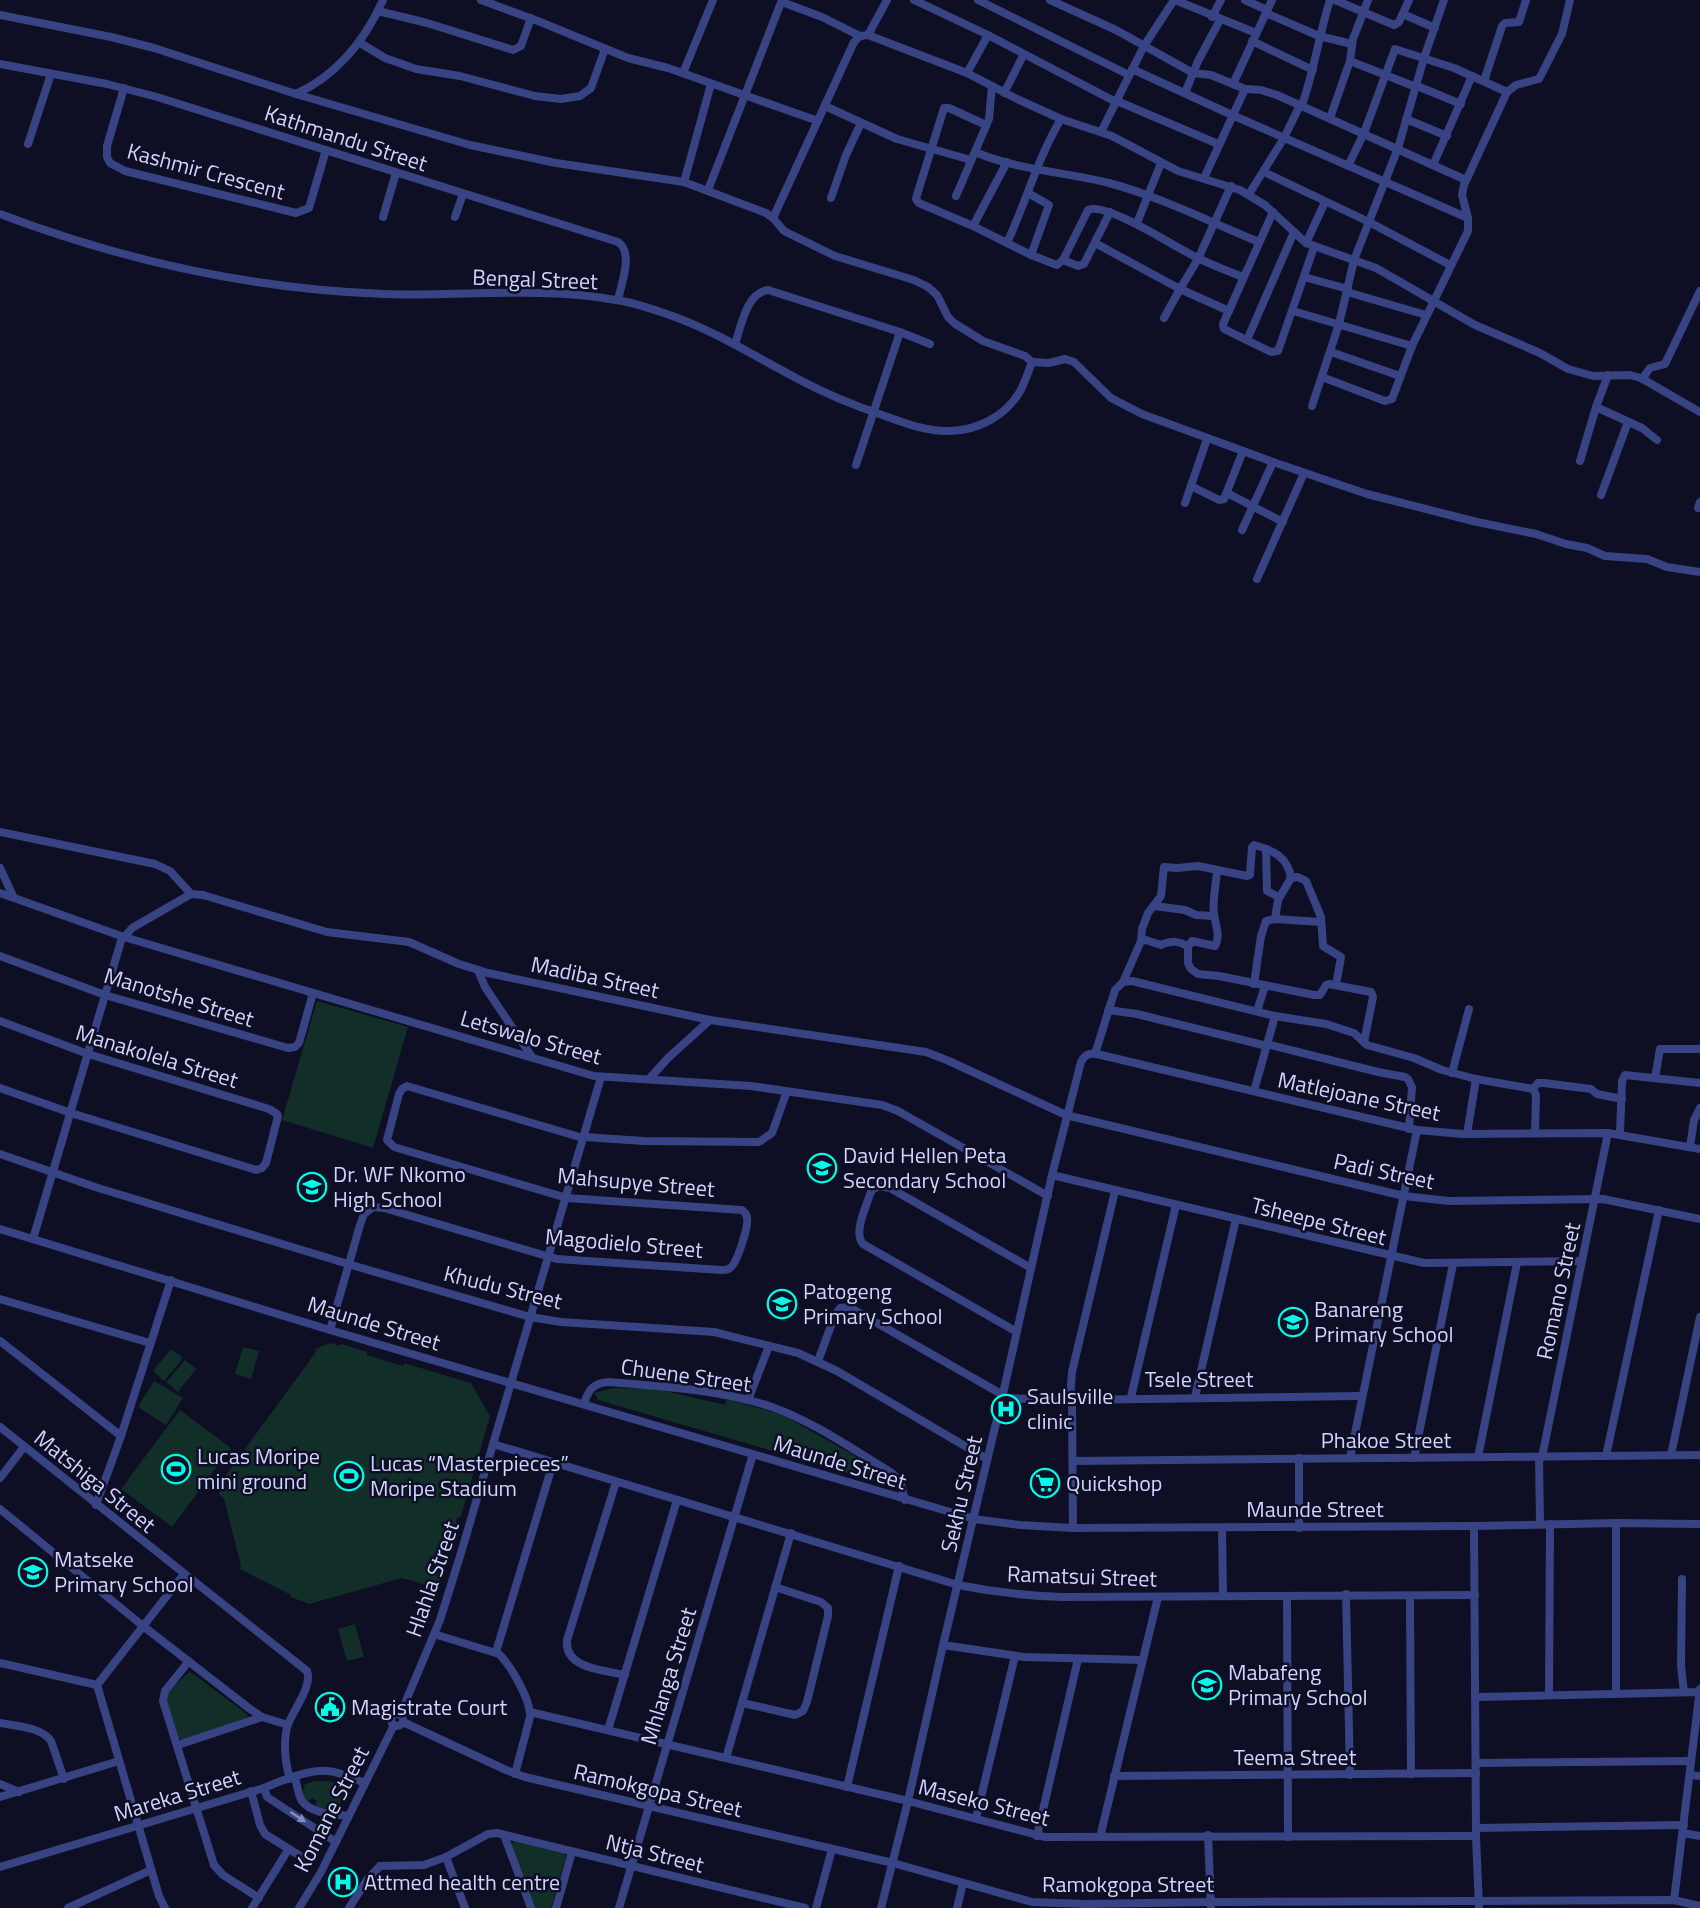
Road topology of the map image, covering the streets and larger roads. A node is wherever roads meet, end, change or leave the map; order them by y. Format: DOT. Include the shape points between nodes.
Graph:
graph roads {
  1 [pos="384,0"];
  2 [pos="481,0"];
  3 [pos="713,0"];
  4 [pos="887,0"];
  5 [pos="914,0"];
  6 [pos="978,0"];
  7 [pos="1050,0"];
  8 [pos="1174,0"];
  9 [pos="1221,0"];
  10 [pos="1245,0"];
  11 [pos="1272,0"];
  12 [pos="1330,0"];
  13 [pos="1335,0"];
  14 [pos="1368,0"];
  15 [pos="1409,0"];
  16 [pos="1444,0"];
  17 [pos="1526,0"];
  18 [pos="1570,0"];
  19 [pos="780,1"];
  20 [pos="378,11"];
  21 [pos="1266,11"];
  22 [pos="1363,12"];
  23 [pos="1403,14"];
  24 [pos="0,15"];
  25 [pos="531,18"];
  26 [pos="1216,18"];
  27 [pos="1435,28"];
  28 [pos="864,35"];
  29 [pos="988,35"];
  30 [pos="1319,36"];
  31 [pos="1254,37"];
  32 [pos="360,43"];
  33 [pos="1352,44"];
  34 [pos="1144,46"];
  35 [pos="605,49"];
  36 [pos="1024,54"];
  37 [pos="1424,58"];
  38 [pos="1350,61"];
  39 [pos="0,64"];
  40 [pos="1313,70"];
  41 [pos="1130,72"];
  42 [pos="682,73"];
  43 [pos="967,73"];
  44 [pos="1193,73"];
  45 [pos="51,74"];
  46 [pos="1386,75"];
  47 [pos="1472,76"];
  48 [pos="1484,81"];
  49 [pos="711,84"];
  50 [pos="1233,84"];
  51 [pos="992,86"];
  52 [pos="1416,86"];
  53 [pos="124,88"];
  54 [pos="1245,89"];
  55 [pos="1507,92"];
  56 [pos="1004,93"];
  57 [pos="1185,93"];
  58 [pos="296,94"];
  59 [pos="745,96"];
  60 [pos="1116,101"];
  61 [pos="1461,104"];
  62 [pos="1301,105"];
  63 [pos="825,106"];
  64 [pos="1232,115"];
  65 [pos="1061,118"];
  66 [pos="1330,118"];
  67 [pos="1406,118"];
  68 [pos="818,121"];
  69 [pos="861,123"];
  70 [pos="986,125"];
  71 [pos="1101,132"];
  72 [pos="1364,133"];
  73 [pos="1447,136"];
  74 [pos="1284,138"];
  75 [pos="28,144"];
  76 [pos="1218,144"];
  77 [pos="1398,148"];
  78 [pos="326,150"];
  79 [pos="929,150"];
  80 [pos="975,152"];
  81 [pos="971,160"];
  82 [pos="1007,162"];
  83 [pos="1161,163"];
  84 [pos="1434,165"];
  85 [pos="1348,166"];
  86 [pos="1037,168"];
  87 [pos="396,172"];
  88 [pos="1264,172"];
  89 [pos="1204,178"];
  90 [pos="1466,180"];
  91 [pos="684,182"];
  92 [pos="1385,183"];
  93 [pos="1231,186"];
  94 [pos="708,190"];
  95 [pos="1028,193"];
  96 [pos="463,194"];
  97 [pos="1249,194"];
  98 [pos="957,196"];
  99 [pos="1148,196"];
  100 [pos="831,198"];
  101 [pos="1325,202"];
  102 [pos="1110,212"];
  103 [pos="1273,212"];
  104 [pos="0,214"];
  105 [pos="383,217"];
  106 [pos="455,217"];
  107 [pos="773,218"];
  108 [pos="1468,218"];
  109 [pos="1369,222"];
  110 [pos="1137,223"];
  111 [pos="1215,224"];
  112 [pos="973,226"];
  113 [pos="1294,232"];
  114 [pos="1259,242"];
  115 [pos="1008,243"];
  116 [pos="1095,243"];
  117 [pos="1310,245"];
  118 [pos="1031,255"];
  119 [pos="1198,259"];
  120 [pos="1063,260"];
  121 [pos="1354,260"];
  122 [pos="1450,265"];
  123 [pos="1243,277"];
  124 [pos="1304,277"];
  125 [pos="1180,289"];
  126 [pos="1348,291"];
  127 [pos="1700,291"];
  128 [pos="618,300"];
  129 [pos="1434,300"];
  130 [pos="1229,311"];
  131 [pos="1293,311"];
  132 [pos="1426,315"];
  133 [pos="1164,318"];
  134 [pos="1339,324"];
  135 [pos="900,332"];
  136 [pos="1247,340"];
  137 [pos="930,344"];
  138 [pos="735,345"];
  139 [pos="1412,346"];
  140 [pos="1331,352"];
  141 [pos="1032,362"];
  142 [pos="1608,375"];
  143 [pos="1400,376"];
  144 [pos="1322,377"];
  145 [pos="1642,379"];
  146 [pos="1312,406"];
  147 [pos="1596,407"];
  148 [pos="873,412"];
  149 [pos="1700,412"];
  150 [pos="1628,422"];
  151 [pos="1207,438"];
  152 [pos="1657,440"];
  153 [pos="1242,451"];
  154 [pos="1580,461"];
  155 [pos="1273,462"];
  156 [pos="856,465"];
  157 [pos="1304,473"];
  158 [pos="1191,486"];
  159 [pos="1227,493"];
  160 [pos="1601,495"];
  161 [pos="1185,503"];
  162 [pos="1252,506"];
  163 [pos="1283,522"];
  164 [pos="1242,530"];
  165 [pos="1700,572"];
  166 [pos="1257,579"];
  167 [pos="0,831"];
  168 [pos="1266,849"];
  169 [pos="0,868"];
  170 [pos="1217,871"];
  171 [pos="1250,875"];
  172 [pos="1291,878"];
  173 [pos="1265,880"];
  174 [pos="0,893"];
  175 [pos="191,894"];
  176 [pos="13,896"];
  177 [pos="1279,897"];
  178 [pos="1154,906"];
  179 [pos="1214,916"];
  180 [pos="1275,920"];
  181 [pos="1321,922"];
  182 [pos="124,937"];
  183 [pos="1141,941"];
  184 [pos="1188,947"];
  185 [pos="0,956"];
  186 [pos="478,970"];
  187 [pos="1123,982"];
  188 [pos="1254,984"];
  189 [pos="1336,985"];
  190 [pos="1264,986"];
  191 [pos="314,993"];
  192 [pos="105,995"];
  193 [pos="1469,1009"];
  194 [pos="1108,1010"];
  195 [pos="1257,1011"];
  196 [pos="1275,1016"];
  197 [pos="710,1020"];
  198 [pos="0,1022"];
  199 [pos="1364,1042"];
  200 [pos="1267,1045"];
  201 [pos="1700,1049"];
  202 [pos="88,1054"];
  203 [pos="1095,1054"];
  204 [pos="1086,1055"];
  205 [pos="532,1057"];
  206 [pos="1452,1073"];
  207 [pos="602,1077"];
  208 [pos="1655,1078"];
  209 [pos="649,1079"];
  210 [pos="1476,1079"];
  211 [pos="1700,1083"];
  212 [pos="0,1088"];
  213 [pos="1533,1089"];
  214 [pos="787,1091"];
  215 [pos="1254,1091"];
  216 [pos="1622,1099"];
  217 [pos="1700,1108"];
  218 [pos="71,1113"];
  219 [pos="1066,1115"];
  220 [pos="1413,1129"];
  221 [pos="1535,1133"];
  222 [pos="1608,1133"];
  223 [pos="1467,1134"];
  224 [pos="1620,1134"];
  225 [pos="584,1137"];
  226 [pos="1690,1147"];
  227 [pos="1700,1149"];
  228 [pos="0,1154"];
  229 [pos="52,1172"];
  230 [pos="1052,1175"];
  231 [pos="1115,1191"];
  232 [pos="1048,1196"];
  233 [pos="1404,1196"];
  234 [pos="567,1198"];
  235 [pos="1596,1199"];
  236 [pos="1176,1205"];
  237 [pos="1659,1210"];
  238 [pos="1236,1219"];
  239 [pos="1700,1219"];
  240 [pos="0,1229"];
  241 [pos="33,1239"];
  242 [pos="743,1239"];
  243 [pos="1390,1256"];
  244 [pos="548,1257"];
  245 [pos="1582,1262"];
  246 [pos="1517,1263"];
  247 [pos="348,1264"];
  248 [pos="1453,1264"];
  249 [pos="1031,1268"];
  250 [pos="171,1280"];
  251 [pos="0,1299"];
  252 [pos="530,1317"];
  253 [pos="1700,1317"];
  254 [pos="330,1330"];
  255 [pos="1017,1332"];
  256 [pos="0,1341"];
  257 [pos="150,1343"];
  258 [pos="769,1346"];
  259 [pos="818,1361"];
  260 [pos="511,1383"];
  261 [pos="1003,1396"];
  262 [pos="1361,1396"];
  263 [pos="1131,1397"];
  264 [pos="1195,1397"];
  265 [pos="748,1400"];
  266 [pos="1071,1400"];
  267 [pos="584,1404"];
  268 [pos="0,1427"];
  269 [pos="121,1436"];
  270 [pos="493,1444"];
  271 [pos="24,1447"];
  272 [pos="753,1454"];
  273 [pos="1671,1455"];
  274 [pos="1700,1455"];
  275 [pos="1606,1456"];
  276 [pos="1478,1457"];
  277 [pos="1541,1457"];
  278 [pos="1299,1458"];
  279 [pos="1350,1458"];
  280 [pos="1414,1458"];
  281 [pos="987,1459"];
  282 [pos="1073,1461"];
  283 [pos="553,1463"];
  284 [pos="0,1478"];
  285 [pos="616,1482"];
  286 [pos="677,1500"];
  287 [pos="905,1500"];
  288 [pos="96,1505"];
  289 [pos="0,1509"];
  290 [pos="734,1516"];
  291 [pos="974,1519"];
  292 [pos="1616,1523"];
  293 [pos="1540,1524"];
  294 [pos="1550,1524"];
  295 [pos="1700,1524"];
  296 [pos="1474,1526"];
  297 [pos="1073,1528"];
  298 [pos="1222,1528"];
  299 [pos="1299,1528"];
  300 [pos="791,1533"];
  301 [pos="900,1566"];
  302 [pos="184,1574"];
  303 [pos="1682,1580"];
  304 [pos="958,1585"];
  305 [pos="775,1587"];
  306 [pos="1346,1594"];
  307 [pos="1475,1595"];
  308 [pos="1222,1596"];
  309 [pos="1287,1596"];
  310 [pos="1410,1596"];
  311 [pos="1158,1597"];
  312 [pos="143,1626"];
  313 [pos="434,1634"];
  314 [pos="943,1645"];
  315 [pos="496,1652"];
  316 [pos="1015,1656"];
  317 [pos="1078,1659"];
  318 [pos="1142,1660"];
  319 [pos="189,1661"];
  320 [pos="0,1663"];
  321 [pos="625,1676"];
  322 [pos="97,1685"];
  323 [pos="1700,1691"];
  324 [pos="1684,1692"];
  325 [pos="1616,1694"];
  326 [pos="1549,1695"];
  327 [pos="1477,1697"];
  328 [pos="742,1703"];
  329 [pos="530,1712"];
  330 [pos="262,1717"];
  331 [pos="399,1720"];
  332 [pos="0,1723"];
  333 [pos="288,1725"];
  334 [pos="608,1730"];
  335 [pos="666,1744"];
  336 [pos="178,1745"];
  337 [pos="726,1758"];
  338 [pos="119,1761"];
  339 [pos="1691,1761"];
  340 [pos="1476,1763"];
  341 [pos="1476,1773"];
  342 [pos="515,1774"];
  343 [pos="1411,1774"];
  344 [pos="1286,1775"];
  345 [pos="1350,1775"];
  346 [pos="1690,1775"];
  347 [pos="1114,1776"];
  348 [pos="1700,1776"];
  349 [pos="293,1778"];
  350 [pos="64,1779"];
  351 [pos="365,1783"];
  352 [pos="0,1784"];
  353 [pos="846,1787"];
  354 [pos="264,1788"];
  355 [pos="251,1791"];
  356 [pos="19,1792"];
  357 [pos="0,1797"];
  358 [pos="908,1801"];
  359 [pos="648,1805"];
  360 [pos="195,1808"];
  361 [pos="348,1815"];
  362 [pos="976,1818"];
  363 [pos="139,1825"];
  364 [pos="1684,1829"];
  365 [pos="1476,1832"];
  366 [pos="500,1834"];
  367 [pos="1208,1835"];
  368 [pos="1037,1836"];
  369 [pos="1700,1836"];
  370 [pos="1100,1837"];
  371 [pos="1288,1837"];
  372 [pos="336,1842"];
  373 [pos="832,1849"];
  374 [pos="288,1850"];
  375 [pos="572,1852"];
  376 [pos="446,1857"];
  377 [pos="308,1861"];
  378 [pos="892,1863"];
  379 [pos="632,1865"];
  380 [pos="0,1867"];
  381 [pos="151,1870"];
  382 [pos="963,1882"];
  383 [pos="259,1898"];
  384 [pos="1674,1900"];
  385 [pos="1022,1904"];
  386 [pos="1478,1904"];
  387 [pos="1606,1904"];
  388 [pos="1147,1905"];
  389 [pos="1211,1905"];
  390 [pos="1275,1905"];
  391 [pos="1085,1906"];
  392 [pos="1700,1906"];
  393 [pos="620,1907"];
  394 [pos="68,1908"];
  395 [pos="165,1908"];
  396 [pos="252,1908"];
  397 [pos="299,1908"];
  398 [pos="349,1908"];
  399 [pos="465,1908"];
  400 [pos="531,1908"];
  401 [pos="555,1908"];
  402 [pos="804,1908"];
  403 [pos="816,1908"];
  404 [pos="881,1908"];
  405 [pos="957,1908"];
  1 -- 20 [label="street"];
  2 -- 25 [label="street"];
  3 -- 42 [label="street"];
  4 -- 28 [label="street"];
  5 -- 29 [label="street"];
  6 -- 41 [label="street"];
  7 -- 34 [label="street"];
  8 -- 26 [label="street"];
  8 -- 34 [label="street"];
  9 -- 26 [label="street"];
  10 -- 21 [label="street"];
  11 -- 21 [label="street"];
  12 -- 30 [label="street"];
  13 -- 22 [label="street"];
  14 -- 22 [label="street"];
  15 -- 23 [label="street"];
  16 -- 27 [label="street"];
  17 -- 48 [label="street" via="1519,22 1502,26"];
  18 -- 55 [label="street" via="1562,34 1539,79 1516,85"];
  19 -- 28 [label="street"];
  19 -- 59 [label="street"];
  20 -- 25 [label="street" via="513,50 521,46"];
  20 -- 32 [label="street"];
  21 -- 30 [label="street"];
  21 -- 31 [label="street"];
  22 -- 23 [label="street" via="1394,25"];
  22 -- 33 [label="street"];
  23 -- 27 [label="street"];
  24 -- 58 [label="street" via="154,48"];
  25 -- 35 [label="street"];
  26 -- 31 [label="street"];
  26 -- 44 [label="street"];
  27 -- 37 [label="street"];
  28 -- 43 [label="street"];
  28 -- 63 [label="street" via="852,46"];
  29 -- 36 [label="street"];
  29 -- 43 [label="street"];
  30 -- 33 [label="street"];
  30 -- 40 [label="street"];
  31 -- 40 [label="street"];
  31 -- 50 [label="street"];
  32 -- 35 [label="street" via="385,58 416,69 561,99 580,96 591,88"];
  32 -- 58 [label="street" via="328,75"];
  33 -- 38 [label="street"];
  34 -- 41 [label="street"];
  34 -- 44 [label="street"];
  35 -- 42 [label="street"];
  36 -- 56 [label="street"];
  36 -- 60 [label="street"];
  37 -- 46 [label="street" via="1395,49"];
  37 -- 47 [label="street"];
  37 -- 52 [label="street"];
  38 -- 46 [label="street"];
  38 -- 66 [label="street"];
  39 -- 45 [label="street, Kathmandu Street"];
  40 -- 62 [label="street"];
  41 -- 57 [label="street"];
  41 -- 60 [label="street"];
  42 -- 49 [label="street"];
  43 -- 51 [label="street"];
  44 -- 50 [label="street"];
  44 -- 57 [label="street"];
  45 -- 53 [label="street, Kathmandu Street"];
  45 -- 75 [label="street"];
  46 -- 52 [label="street"];
  46 -- 72 [label="street"];
  47 -- 48 [label="street"];
  47 -- 61 [label="street"];
  48 -- 55 [label="street"];
  49 -- 59 [label="street"];
  49 -- 91 [label="street"];
  50 -- 54 [label="street"];
  51 -- 56 [label="street"];
  51 -- 70 [label="street"];
  52 -- 61 [label="street"];
  52 -- 67 [label="street"];
  53 -- 78 [label="street, Kathmandu Street"];
  53 -- 78 [label="street, Kashmir Crescent" via="107,152 110,163 125,171 296,213 309,208"];
  54 -- 62 [label="street" via="1268,91"];
  54 -- 64 [label="street"];
  55 -- 90 [label="street"];
  56 -- 65 [label="street"];
  57 -- 64 [label="street"];
  58 -- 91 [label="street" via="509,155"];
  59 -- 68 [label="street"];
  59 -- 94 [label="street"];
  60 -- 71 [label="street"];
  60 -- 76 [label="street"];
  61 -- 73 [label="street"];
  62 -- 66 [label="street"];
  62 -- 74 [label="street"];
  63 -- 68 [label="street"];
  63 -- 69 [label="street"];
  64 -- 74 [label="street"];
  64 -- 76 [label="street"];
  65 -- 71 [label="street"];
  65 -- 86 [label="street"];
  66 -- 72 [label="street"];
  67 -- 73 [label="street"];
  67 -- 77 [label="street"];
  68 -- 107 [label="street"];
  69 -- 79 [label="street"];
  69 -- 100 [label="street"];
  70 -- 79 [label="street" via="944,108"];
  70 -- 80 [label="street"];
  71 -- 83 [label="street"];
  72 -- 77 [label="street"];
  72 -- 85 [label="street"];
  73 -- 84 [label="street"];
  74 -- 85 [label="street"];
  74 -- 88 [label="street"];
  76 -- 89 [label="street"];
  77 -- 84 [label="street"];
  77 -- 92 [label="street"];
  78 -- 87 [label="street, Kathmandu Street"];
  79 -- 81 [label="street"];
  79 -- 112 [label="street" via="918,202"];
  80 -- 81 [label="street"];
  80 -- 82 [label="street"];
  81 -- 98 [label="street"];
  82 -- 86 [label="street"];
  82 -- 112 [label="street"];
  83 -- 89 [label="street"];
  83 -- 99 [label="street"];
  84 -- 90 [label="street"];
  85 -- 92 [label="street"];
  86 -- 95 [label="street"];
  86 -- 99 [label="street"];
  87 -- 96 [label="street, Kathmandu Street"];
  87 -- 105 [label="street"];
  88 -- 97 [label="street"];
  88 -- 101 [label="street"];
  89 -- 93 [label="street"];
  90 -- 108 [label="street" via="1462,195"];
  91 -- 94 [label="street"];
  92 -- 108 [label="street"];
  92 -- 109 [label="street"];
  93 -- 97 [label="street"];
  93 -- 111 [label="street"];
  94 -- 107 [label="street"];
  95 -- 115 [label="street"];
  95 -- 118 [label="street" via="1048,205"];
  96 -- 106 [label="street"];
  96 -- 128 [label="street, Kathmandu Street" via="623,246 626,256"];
  97 -- 103 [label="street"];
  99 -- 110 [label="street"];
  99 -- 111 [label="street"];
  101 -- 109 [label="street"];
  101 -- 117 [label="street"];
  102 -- 110 [label="street"];
  102 -- 116 [label="street"];
  102 -- 120 [label="street" via="1088,210"];
  103 -- 113 [label="street"];
  103 -- 114 [label="street"];
  104 -- 128 [label="street, Bengal Street" via="127,256 234,279 327,291 558,294"];
  107 -- 141 [label="street" via="784,231 835,256 928,287 938,295 954,324"];
  108 -- 122 [label="street" via="1465,238"];
  109 -- 121 [label="street"];
  109 -- 122 [label="street"];
  110 -- 119 [label="street"];
  111 -- 114 [label="street"];
  111 -- 119 [label="street"];
  112 -- 115 [label="street"];
  113 -- 117 [label="street"];
  113 -- 136 [label="street"];
  114 -- 123 [label="street"];
  115 -- 118 [label="street"];
  116 -- 120 [label="street" via="1082,265"];
  116 -- 125 [label="street"];
  117 -- 121 [label="street"];
  117 -- 124 [label="street"];
  118 -- 120 [label="street" via="1057,265"];
  119 -- 123 [label="street"];
  119 -- 125 [label="street"];
  121 -- 126 [label="street"];
  121 -- 129 [label="street" via="1389,274"];
  122 -- 129 [label="street"];
  123 -- 130 [label="street"];
  124 -- 126 [label="street"];
  124 -- 131 [label="street"];
  125 -- 130 [label="street"];
  125 -- 133 [label="street"];
  126 -- 132 [label="street"];
  126 -- 134 [label="street"];
  127 -- 145 [label="street" via="1665,364 1650,368"];
  128 -- 138 [label="street, Bengal Street" via="683,320"];
  129 -- 132 [label="street"];
  129 -- 142 [label="street" via="1475,325 1576,372"];
  130 -- 136 [label="street" via="1223,328"];
  131 -- 134 [label="street"];
  131 -- 136 [label="street" via="1278,351 1271,352"];
  132 -- 139 [label="street"];
  134 -- 139 [label="street"];
  134 -- 140 [label="street"];
  135 -- 137 [label="street"];
  135 -- 138 [label="street" via="768,290 752,299"];
  135 -- 148 [label="street"];
  138 -- 148 [label="street, Bengal Street" via="820,390"];
  139 -- 143 [label="street"];
  140 -- 143 [label="street"];
  140 -- 144 [label="street"];
  141 -- 148 [label="street, Bengal Street" via="1019,393 999,414 965,429 933,430"];
  141 -- 151 [label="street" via="1074,362 1118,402"];
  142 -- 145 [label="street"];
  142 -- 147 [label="street"];
  143 -- 144 [label="street" via="1392,399 1385,401"];
  144 -- 146 [label="street"];
  145 -- 149 [label="street"];
  147 -- 150 [label="street"];
  147 -- 154 [label="street"];
  148 -- 156 [label="street"];
  150 -- 152 [label="street"];
  150 -- 160 [label="street"];
  151 -- 153 [label="street"];
  151 -- 158 [label="street"];
  153 -- 155 [label="street"];
  153 -- 159 [label="street"];
  155 -- 157 [label="street"];
  155 -- 162 [label="street"];
  157 -- 163 [label="street"];
  157 -- 165 [label="street" via="1367,494 1536,534 1605,556 1647,559 1667,567"];
  158 -- 159 [label="street" via="1221,500"];
  158 -- 161 [label="street"];
  159 -- 162 [label="street"];
  162 -- 163 [label="street"];
  162 -- 164 [label="street"];
  163 -- 166 [label="street"];
  167 -- 175 [label="street" via="155,864 170,871"];
  168 -- 171 [label="street" via="1253,845"];
  168 -- 172 [label="street" via="1283,857"];
  168 -- 173 [label="street"];
  169 -- 176 [label="street"];
  170 -- 171 [label="street"];
  170 -- 178 [label="street" via="1198,866 1164,867 1162,892"];
  170 -- 179 [label="street"];
  171 -- 173 [label="street"];
  172 -- 177 [label="street"];
  172 -- 181 [label="street" via="1306,881"];
  173 -- 177 [label="street" via="1268,891"];
  174 -- 176 [label="street, Letswalo Street"];
  175 -- 182 [label="street" via="138,924"];
  175 -- 186 [label="street, Madiba Street" via="327,932 409,942"];
  176 -- 182 [label="street, Letswalo Street"];
  177 -- 180 [label="street"];
  178 -- 179 [label="street"];
  178 -- 183 [label="street" via="1142,929"];
  179 -- 184 [label="street" via="1217,945 1192,941"];
  180 -- 181 [label="street"];
  180 -- 188 [label="street" via="1264,923"];
  181 -- 189 [label="street" via="1323,946 1341,960"];
  182 -- 191 [label="street, Letswalo Street"];
  182 -- 192 [label="street"];
  183 -- 184 [label="street" via="1161,945 1172,941"];
  183 -- 187 [label="street"];
  184 -- 188 [label="street" via="1188,963 1198,974"];
  185 -- 192 [label="street, Manotshe Street"];
  186 -- 197 [label="street, Madiba Street"];
  186 -- 205 [label="street" via="485,987"];
  187 -- 194 [label="street" via="1115,990"];
  187 -- 195 [label="street"];
  188 -- 190 [label="street"];
  189 -- 190 [label="street" via="1328,984 1317,996"];
  189 -- 199 [label="street" via="1373,995"];
  190 -- 195 [label="street"];
  191 -- 192 [label="street, Manotshe Street" via="299,1043 291,1048"];
  191 -- 205 [label="street, Letswalo Street"];
  192 -- 202 [label="street"];
  193 -- 206 [label="street"];
  194 -- 200 [label="street"];
  194 -- 203 [label="street"];
  195 -- 196 [label="street"];
  196 -- 199 [label="street" via="1342,1029"];
  196 -- 200 [label="street"];
  197 -- 209 [label="street"];
  197 -- 219 [label="street, Madiba Street" via="926,1052"];
  198 -- 202 [label="street, Manakolela Street"];
  199 -- 206 [label="street"];
  200 -- 215 [label="street"];
  200 -- 220 [label="street" via="1405,1077 1412,1087"];
  201 -- 208 [label="street" via="1660,1049"];
  202 -- 218 [label="street"];
  202 -- 218 [label="street, Manakolela Street" via="272,1111 278,1116 272,1142 264,1166 253,1169"];
  203 -- 204 [label="street, Matlejoane Street"];
  203 -- 215 [label="street, Matlejoane Street"];
  204 -- 219 [label="street, Sekhu Street"];
  205 -- 207 [label="street, Letswalo Street"];
  206 -- 210 [label="street"];
  207 -- 209 [label="street, Letswalo Street"];
  207 -- 225 [label="street, Hlahla Street"];
  208 -- 211 [label="street"];
  208 -- 216 [label="street" via="1625,1075"];
  209 -- 214 [label="street, Letswalo Street"];
  210 -- 213 [label="street"];
  210 -- 223 [label="street"];
  212 -- 218 [label="street"];
  213 -- 216 [label="street" via="1544,1083 1591,1089 1596,1094"];
  213 -- 221 [label="street"];
  214 -- 225 [label="street" via="772,1133 759,1142"];
  214 -- 232 [label="street, Letswalo Street" via="890,1108"];
  215 -- 220 [label="street, Matlejoane Street"];
  216 -- 224 [label="street"];
  217 -- 226 [label="street"];
  218 -- 229 [label="street"];
  219 -- 230 [label="street, Sekhu Street"];
  219 -- 233 [label="street, Padi Street"];
  220 -- 223 [label="street, Matlejoane Street"];
  220 -- 233 [label="street"];
  221 -- 222 [label="street, Matlejoane Street"];
  221 -- 223 [label="street, Matlejoane Street"];
  222 -- 224 [label="street, Matlejoane Street"];
  222 -- 235 [label="street, Romano Street"];
  224 -- 226 [label="street, Matlejoane Street"];
  225 -- 234 [label="street, Hlahla Street"];
  225 -- 234 [label="street, Mahsupye Street" via="411,1086 402,1089 393,1114 387,1137 391,1145"];
  226 -- 227 [label="street, Matlejoane Street"];
  228 -- 229 [label="street, Khudu Street"];
  229 -- 241 [label="street"];
  229 -- 247 [label="street, Khudu Street"];
  230 -- 231 [label="street, Tsheepe Street"];
  230 -- 232 [label="street, Sekhu Street"];
  231 -- 236 [label="street, Tsheepe Street"];
  231 -- 266 [label="street" via="1072,1372"];
  232 -- 249 [label="street, Sekhu Street"];
  233 -- 235 [label="street, Padi Street" via="1449,1202"];
  233 -- 243 [label="street"];
  234 -- 242 [label="street, Mahsupye Street" via="738,1208 748,1219"];
  234 -- 244 [label="street, Hlahla Street"];
  235 -- 237 [label="street, Padi Street"];
  235 -- 245 [label="street, Romano Street"];
  236 -- 238 [label="street, Tsheepe Street"];
  236 -- 263 [label="street"];
  237 -- 239 [label="street, Padi Street"];
  237 -- 275 [label="street"];
  238 -- 243 [label="street, Tsheepe Street"];
  238 -- 264 [label="street"];
  240 -- 241 [label="street, Maunde Street"];
  241 -- 250 [label="street, Maunde Street"];
  242 -- 244 [label="street, Magodielo Street" via="735,1262 726,1270"];
  243 -- 248 [label="street, Tsheepe Street"];
  243 -- 262 [label="street"];
  244 -- 247 [label="street, Magodielo Street" via="378,1207 362,1218"];
  244 -- 252 [label="street, Hlahla Street"];
  245 -- 246 [label="street, Tsheepe Street"];
  245 -- 277 [label="street, Romano Street"];
  246 -- 248 [label="street, Tsheepe Street"];
  246 -- 276 [label="street"];
  247 -- 252 [label="street, Khudu Street"];
  247 -- 254 [label="street"];
  248 -- 280 [label="street"];
  249 -- 255 [label="street, Sekhu Street"];
  249 -- 255 [label="street" via="890,1188 876,1187 870,1194 859,1232 867,1247"];
  250 -- 254 [label="street, Maunde Street"];
  250 -- 257 [label="street"];
  251 -- 257 [label="street"];
  252 -- 258 [label="street, Khudu Street" via="708,1331"];
  252 -- 260 [label="street, Hlahla Street"];
  253 -- 273 [label="street"];
  254 -- 260 [label="street, Maunde Street"];
  255 -- 261 [label="street, Sekhu Street"];
  256 -- 269 [label="street"];
  257 -- 269 [label="street"];
  258 -- 259 [label="street, Khudu Street"];
  258 -- 265 [label="street"];
  259 -- 261 [label="street" via="837,1311 849,1307"];
  259 -- 281 [label="street, Khudu Street"];
  260 -- 267 [label="street, Maunde Street"];
  260 -- 270 [label="street, Hlahla Street"];
  261 -- 266 [label="street, Tsele Street"];
  261 -- 281 [label="street, Sekhu Street"];
  262 -- 264 [label="street, Tsele Street"];
  262 -- 279 [label="street"];
  263 -- 264 [label="street, Tsele Street"];
  263 -- 266 [label="street, Tsele Street"];
  265 -- 267 [label="street, Chuene Street" via="689,1389 601,1383 591,1388"];
  265 -- 287 [label="street, Chuene Street" via="797,1418 892,1473 900,1481"];
  266 -- 282 [label="street"];
  267 -- 272 [label="street, Maunde Street"];
  268 -- 271 [label="street, Matshiga Street"];
  269 -- 288 [label="street"];
  270 -- 283 [label="street, Ramatsui Street"];
  270 -- 313 [label="street, Hlahla Street"];
  271 -- 284 [label="street"];
  271 -- 288 [label="street, Matshiga Street"];
  272 -- 287 [label="street, Maunde Street"];
  272 -- 290 [label="street, Mhlanga Street"];
  273 -- 274 [label="street, Phakoe Street"];
  273 -- 275 [label="street, Phakoe Street"];
  275 -- 277 [label="street, Phakoe Street"];
  276 -- 277 [label="street, Phakoe Street"];
  276 -- 280 [label="street, Phakoe Street"];
  277 -- 293 [label="street, Romano Street"];
  278 -- 279 [label="street, Phakoe Street"];
  278 -- 282 [label="street, Phakoe Street"];
  278 -- 299 [label="street"];
  279 -- 280 [label="street, Phakoe Street"];
  281 -- 291 [label="street, Sekhu Street"];
  282 -- 297 [label="street"];
  283 -- 285 [label="street, Ramatsui Street"];
  283 -- 315 [label="street"];
  285 -- 286 [label="street, Ramatsui Street"];
  285 -- 321 [label="street" via="567,1649 578,1663"];
  286 -- 290 [label="street, Ramatsui Street"];
  286 -- 321 [label="street"];
  287 -- 291 [label="street, Maunde Street"];
  288 -- 302 [label="street, Matshiga Street"];
  289 -- 312 [label="street"];
  290 -- 300 [label="street, Ramatsui Street"];
  290 -- 335 [label="street, Mhlanga Street"];
  291 -- 297 [label="street, Maunde Street"];
  291 -- 304 [label="street, Sekhu Street"];
  292 -- 294 [label="street, Maunde Street"];
  292 -- 295 [label="street, Maunde Street"];
  292 -- 325 [label="street"];
  293 -- 294 [label="street, Maunde Street"];
  293 -- 296 [label="street, Maunde Street"];
  294 -- 326 [label="street"];
  296 -- 299 [label="street, Maunde Street"];
  296 -- 307 [label="street"];
  297 -- 298 [label="street, Maunde Street"];
  298 -- 299 [label="street, Maunde Street"];
  298 -- 308 [label="street"];
  300 -- 301 [label="street, Ramatsui Street"];
  300 -- 305 [label="street"];
  301 -- 304 [label="street, Ramatsui Street"];
  301 -- 353 [label="street"];
  302 -- 312 [label="street"];
  302 -- 333 [label="street, Matshiga Street" via="304,1667 309,1680"];
  303 -- 324 [label="street"];
  304 -- 311 [label="street, Ramatsui Street" via="1044,1597"];
  304 -- 314 [label="street, Sekhu Street"];
  305 -- 328 [label="street"];
  305 -- 328 [label="street" via="828,1608 807,1702 803,1712 795,1715"];
  306 -- 309 [label="street, Ramatsui Street"];
  306 -- 310 [label="street, Ramatsui Street"];
  306 -- 345 [label="street"];
  307 -- 310 [label="street, Ramatsui Street"];
  307 -- 327 [label="street"];
  308 -- 309 [label="street, Ramatsui Street"];
  308 -- 311 [label="street, Ramatsui Street"];
  309 -- 344 [label="street"];
  310 -- 343 [label="street"];
  311 -- 318 [label="street"];
  312 -- 319 [label="street"];
  312 -- 322 [label="street"];
  313 -- 315 [label="street"];
  313 -- 331 [label="street, Hlahla Street"];
  314 -- 316 [label="street"];
  314 -- 358 [label="street, Sekhu Street"];
  315 -- 329 [label="street" via="527,1698"];
  316 -- 317 [label="street"];
  316 -- 362 [label="street"];
  317 -- 318 [label="street"];
  317 -- 368 [label="street"];
  318 -- 347 [label="street"];
  319 -- 330 [label="street"];
  319 -- 336 [label="street" via="163,1694"];
  320 -- 322 [label="street"];
  321 -- 334 [label="street"];
  322 -- 338 [label="street"];
  323 -- 324 [label="street"];
  323 -- 339 [label="street"];
  324 -- 325 [label="street"];
  325 -- 326 [label="street"];
  326 -- 327 [label="street"];
  327 -- 340 [label="street"];
  328 -- 337 [label="street"];
  329 -- 334 [label="street, Maseko Street"];
  329 -- 342 [label="street"];
  330 -- 333 [label="street"];
  330 -- 336 [label="street"];
  331 -- 342 [label="street, Ramokgopa Street"];
  331 -- 351 [label="street, Komane Street"];
  332 -- 350 [label="street" via="48,1736"];
  333 -- 349 [label="street, Matshiga Street" via="285,1753"];
  334 -- 335 [label="street, Maseko Street"];
  335 -- 337 [label="street, Maseko Street"];
  335 -- 359 [label="street, Mhlanga Street"];
  336 -- 360 [label="street"];
  337 -- 353 [label="street, Maseko Street"];
  338 -- 350 [label="street"];
  338 -- 363 [label="street"];
  339 -- 340 [label="street"];
  339 -- 346 [label="street"];
  340 -- 341 [label="street"];
  341 -- 343 [label="street, Teema Street"];
  341 -- 365 [label="street"];
  342 -- 359 [label="street, Ramokgopa Street"];
  343 -- 345 [label="street, Teema Street"];
  344 -- 345 [label="street, Teema Street"];
  344 -- 347 [label="street, Teema Street"];
  344 -- 371 [label="street"];
  346 -- 348 [label="street"];
  346 -- 364 [label="street"];
  347 -- 370 [label="street"];
  349 -- 351 [label="street, Mareka Street" via="330,1771"];
  349 -- 354 [label="street, Mareka Street"];
  349 -- 361 [label="street, Matshiga Street" via="306,1804 327,1813"];
  350 -- 356 [label="street"];
  351 -- 361 [label="street, Komane Street"];
  352 -- 356 [label="street"];
  353 -- 358 [label="street, Maseko Street"];
  354 -- 355 [label="street, Mareka Street"];
  354 -- 372 [label="street, one-way" via="267,1797"];
  355 -- 360 [label="street, Mareka Street"];
  355 -- 374 [label="street" via="261,1830"];
  356 -- 357 [label="street"];
  358 -- 362 [label="street, Maseko Street"];
  358 -- 378 [label="street, Sekhu Street"];
  359 -- 373 [label="street, Ramokgopa Street"];
  359 -- 379 [label="street, Mhlanga Street"];
  360 -- 363 [label="street, Mareka Street"];
  360 -- 383 [label="street" via="218,1871"];
  361 -- 372 [label="street, Komane Street"];
  362 -- 368 [label="street, Maseko Street"];
  363 -- 380 [label="street, Mareka Street"];
  363 -- 381 [label="street"];
  364 -- 365 [label="street, Maseko Street"];
  364 -- 369 [label="street, Maseko Street"];
  364 -- 384 [label="street"];
  365 -- 371 [label="street, Maseko Street"];
  365 -- 386 [label="street"];
  366 -- 375 [label="street, Ntja Street"];
  366 -- 376 [label="street" via="488,1834"];
  366 -- 400 [label="street"];
  367 -- 370 [label="street, Maseko Street"];
  367 -- 371 [label="street, Maseko Street"];
  367 -- 389 [label="street"];
  368 -- 370 [label="street, Maseko Street"];
  372 -- 397 [label="street, Komane Street"];
  373 -- 378 [label="street, Ramokgopa Street"];
  373 -- 403 [label="street"];
  374 -- 377 [label="street"];
  374 -- 383 [label="street"];
  375 -- 379 [label="street, Ntja Street"];
  375 -- 401 [label="street"];
  376 -- 398 [label="street" via="414,1866 380,1866"];
  376 -- 399 [label="street"];
  378 -- 382 [label="street, Ramokgopa Street"];
  378 -- 404 [label="street, Sekhu Street"];
  379 -- 393 [label="street, Mhlanga Street"];
  379 -- 402 [label="street, Ntja Street"];
  381 -- 394 [label="street"];
  381 -- 395 [label="street"];
  382 -- 385 [label="street, Ramokgopa Street"];
  382 -- 405 [label="street"];
  383 -- 396 [label="street"];
  384 -- 387 [label="street, Ramokgopa Street"];
  384 -- 392 [label="street, Ramokgopa Street"];
  385 -- 391 [label="street, Ramokgopa Street"];
  386 -- 387 [label="street, Ramokgopa Street"];
  386 -- 390 [label="street, Ramokgopa Street"];
  388 -- 389 [label="street, Ramokgopa Street"];
  388 -- 391 [label="street, Ramokgopa Street"];
  389 -- 390 [label="street, Ramokgopa Street"];
}
